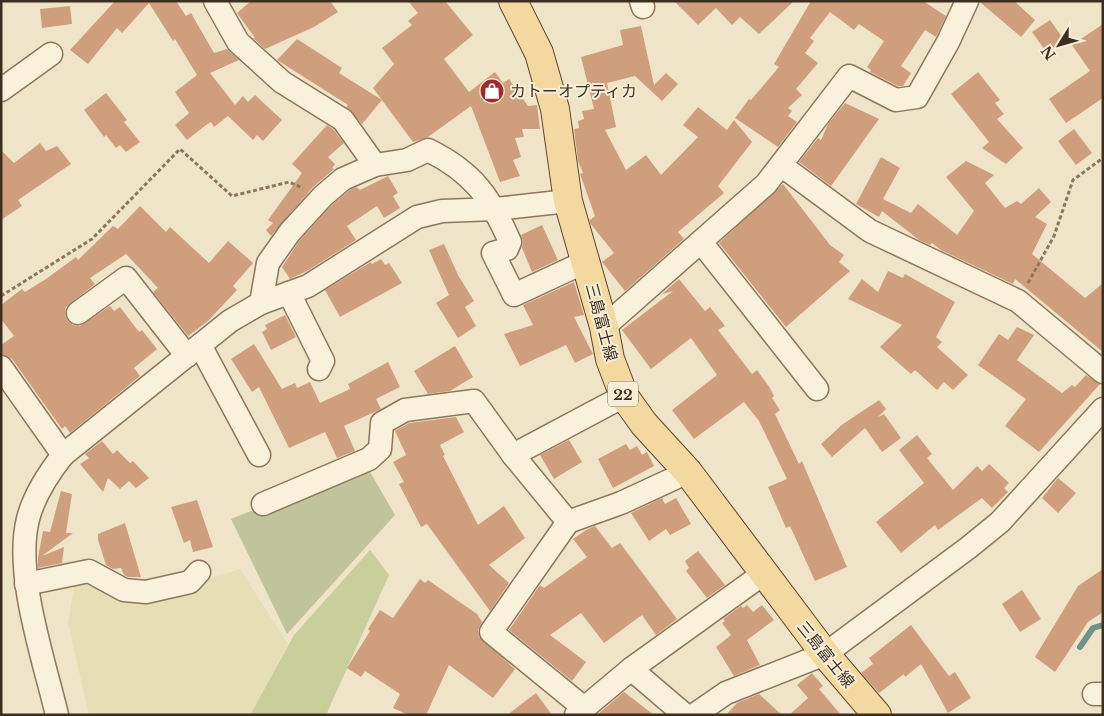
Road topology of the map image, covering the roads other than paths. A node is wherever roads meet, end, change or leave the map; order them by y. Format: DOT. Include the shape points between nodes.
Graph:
graph roads {
  1 [pos="215,1"];
  2 [pos="513,1"];
  3 [pos="967,1"];
  4 [pos="51,54"];
  5 [pos="1,90"];
  6 [pos="375,165"];
  7 [pos="782,166"];
  8 [pos="568,201"];
  9 [pos="496,209"];
  10 [pos="701,242"];
  11 [pos="585,262"];
  12 [pos="289,293"];
  13 [pos="261,303"];
  14 [pos="78,313"];
  15 [pos="604,327"];
  16 [pos="193,351"];
  17 [pos="1,367"];
  18 [pos="319,369"];
  19 [pos="1103,372"];
  20 [pos="818,389"];
  21 [pos="624,396"];
  22 [pos="1103,409"];
  23 [pos="63,455"];
  24 [pos="259,455"];
  25 [pos="513,455"];
  26 [pos="688,472"];
  27 [pos="264,504"];
  28 [pos="568,522"];
  29 [pos="199,572"];
  30 [pos="763,574"];
  31 [pos="26,584"];
  32 [pos="825,654"];
  33 [pos="631,669"];
  34 [pos="721,708"];
  35 [pos="580,711"];
  36 [pos="57,715"];
  37 [pos="685,715"];
  38 [pos="694,715"];
  39 [pos="877,715"];
  1 -- 6 [label="street" via="238,42 282,82 343,120"];
  2 -- 8 [label="main road, 三島富士線 / 22" via="542,63 555,109"];
  3 -- 7 [label="street" via="917,97 896,100 849,76"];
  4 -- 5 [label="street"];
  6 -- 9 [label="street" via="407,160 428,150 451,161 480,188"];
  6 -- 13 [label="street" via="343,179 290,232 268,263"];
  7 -- 10 [label="street"];
  7 -- 19 [label="street" via="870,231 1018,301"];
  8 -- 9 [label="street"];
  8 -- 11 [label="main road, 三島富士線 / 22"];
  9 -- 11 [label="street" via="510,242 507,249 493,253 514,295"];
  9 -- 12 [label="street" via="442,211 417,217 308,286"];
  10 -- 15 [label="street"];
  10 -- 20 [label="street"];
  11 -- 15 [label="main road, 三島富士線 / 22"];
  12 -- 13 [label="street"];
  12 -- 18 [label="street" via="323,360"];
  13 -- 16 [label="street" via="230,321"];
  14 -- 16 [label="street" via="126,278"];
  15 -- 21 [label="main road, 三島富士線 / 22" via="610,359"];
  16 -- 23 [label="street"];
  16 -- 24 [label="street"];
  17 -- 23 [label="street"];
  21 -- 25 [label="street"];
  21 -- 26 [label="main road, 三島富士線 / 22" via="644,424"];
  22 -- 32 [label="street" via="1000,522"];
  23 -- 31 [label="street" via="43,481 28,518 23,555"];
  25 -- 27 [label="street" via="474,401 405,410 382,424 380,449 369,459"];
  25 -- 28 [label="street"];
  26 -- 28 [label="street" via="621,504"];
  26 -- 30 [label="main road, 三島富士線 / 22"];
  28 -- 35 [label="street" via="492,632"];
  29 -- 31 [label="street" via="190,582 146,592 124,590 89,571"];
  30 -- 32 [label="main road, 三島富士線 / 22"];
  30 -- 33 [label="street"];
  31 -- 36 [label="street"];
  32 -- 34 [label="street" via="726,693"];
  32 -- 39 [label="main road, 三島富士線 / 22"];
  33 -- 35 [label="street"];
  33 -- 37 [label="street"];
  34 -- 38 [label="street"];
}
